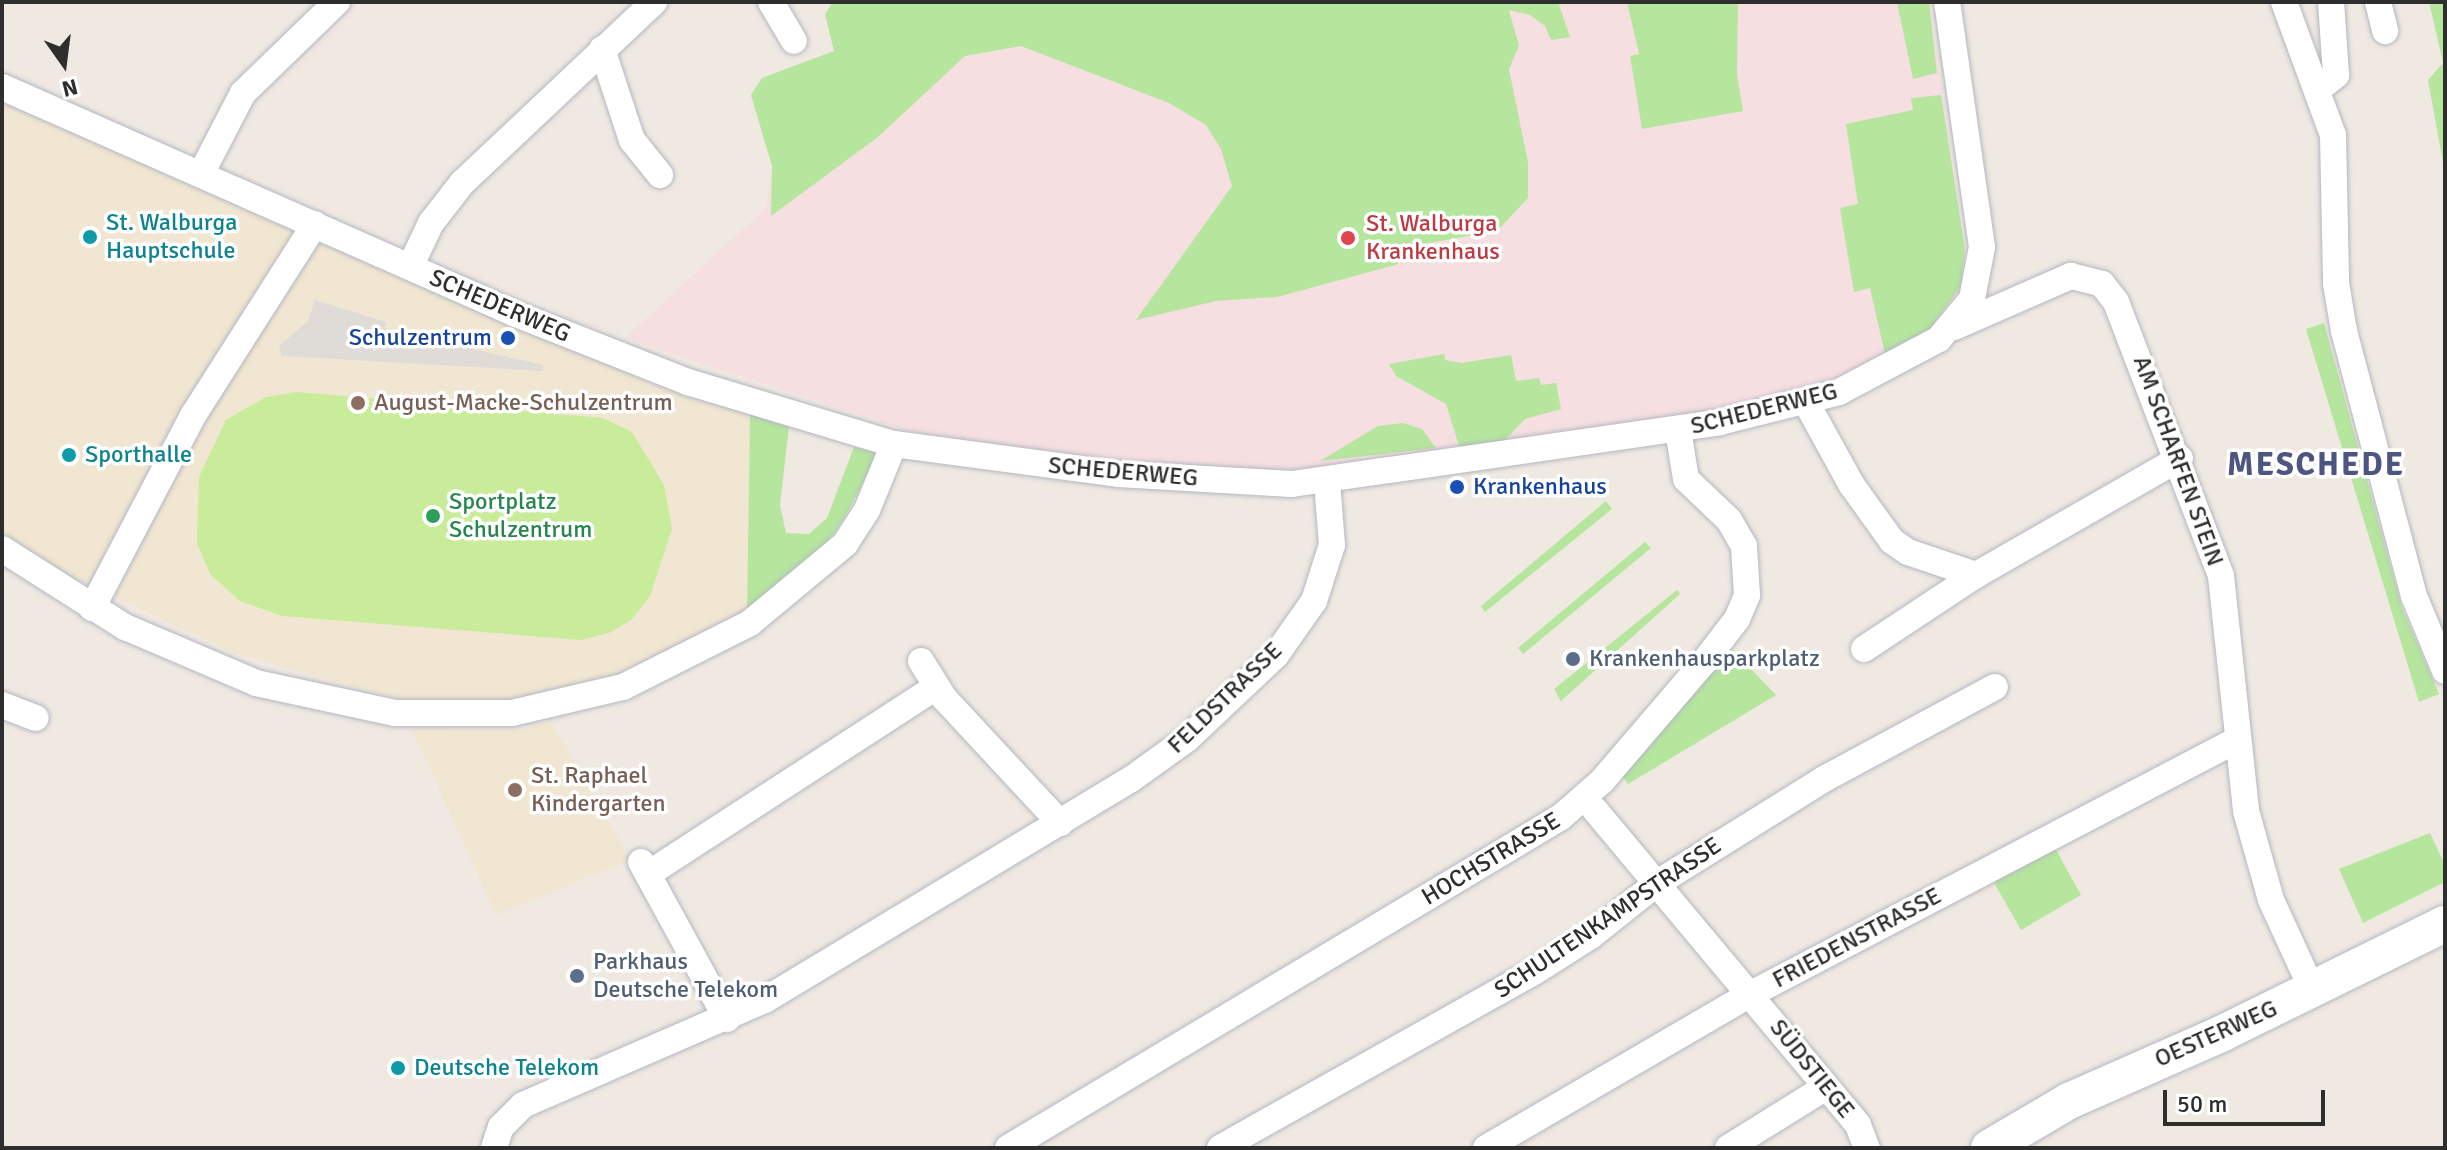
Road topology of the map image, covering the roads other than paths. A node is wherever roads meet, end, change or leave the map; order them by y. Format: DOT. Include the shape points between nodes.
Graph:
graph roads {
  1 [pos="337,2"];
  2 [pos="654,2"];
  3 [pos="771,2"];
  4 [pos="1947,2"];
  5 [pos="2331,2"];
  6 [pos="2378,2"];
  7 [pos="2291,8"];
  8 [pos="2385,31"];
  9 [pos="794,41"];
  10 [pos="602,49"];
  11 [pos="2,87"];
  12 [pos="2320,88"];
  13 [pos="201,174"];
  14 [pos="660,175"];
  15 [pos="315,224"];
  16 [pos="410,267"];
  17 [pos="1951,329"];
  18 [pos="1806,402"];
  19 [pos="1678,430"];
  20 [pos="894,444"];
  21 [pos="2180,458"];
  22 [pos="1327,481"];
  23 [pos="2,549"];
  24 [pos="1976,575"];
  25 [pos="92,608"];
  26 [pos="1864,649"];
  27 [pos="921,661"];
  28 [pos="2445,671"];
  29 [pos="936,687"];
  30 [pos="1995,687"];
  31 [pos="2,705"];
  32 [pos="36,718"];
  33 [pos="2235,741"];
  34 [pos="1595,810"];
  35 [pos="1060,823"];
  36 [pos="1656,884"];
  37 [pos="2445,924"];
  38 [pos="2312,989"];
  39 [pos="1751,994"];
  40 [pos="727,1019"];
  41 [pos="1826,1087"];
  42 [pos="494,1148"];
  43 [pos="1008,1148"];
  44 [pos="1220,1148"];
  45 [pos="1486,1148"];
  46 [pos="1728,1148"];
  47 [pos="1867,1148"];
  48 [pos="1989,1148"];
  1 -- 13 [label="street" via="243,93"];
  2 -- 10 [label="street"];
  3 -- 9 [label="street"];
  4 -- 17 [label="street, SCHEDERWEG" via="1982,247 1975,291"];
  5 -- 12 [label="street" via="2336,75"];
  6 -- 8 [label="street"];
  7 -- 12 [label="street"];
  10 -- 14 [label="street" via="632,140"];
  10 -- 16 [label="street" via="462,183 431,223"];
  11 -- 13 [label="street, SCHEDERWEG"];
  12 -- 28 [label="street" via="2333,135 2338,188 2339,310 2414,596"];
  13 -- 15 [label="street, SCHEDERWEG"];
  15 -- 16 [label="street, SCHEDERWEG"];
  15 -- 25 [label="street" via="186,427"];
  16 -- 20 [label="street, SCHEDERWEG" via="675,378"];
  17 -- 18 [label="street, SCHEDERWEG" via="1876,377"];
  17 -- 21 [label="street, AM SCHARFEN STEIN" via="2071,276 2102,284 2125,318"];
  18 -- 19 [label="street, SCHEDERWEG"];
  18 -- 24 [label="street" via="1851,484 1892,541 1908,552"];
  19 -- 22 [label="street, SCHEDERWEG"];
  19 -- 43 [label="street, HOCHSTRASSE" via="1686,479 1740,537 1749,570 1747,595 1737,619 1704,662 1602,781 1561,817"];
  20 -- 22 [label="street, SCHEDERWEG" via="1118,474 1268,484"];
  20 -- 25 [label="street" via="858,527 791,594 668,668 554,706 472,716 395,713 330,703 224,672"];
  21 -- 24 [label="street"];
  21 -- 33 [label="street, AM SCHARFEN STEIN" via="2221,576"];
  22 -- 35 [label="street, FELDSTRASSE" via="1329,562 1314,601 1276,655 1187,739"];
  23 -- 25 [label="street"];
  24 -- 26 [label="street"];
  27 -- 29 [label="street"];
  29 -- 35 [label="street"];
  29 -- 40 [label="street" via="644,868"];
  30 -- 36 [label="street, SCHULTENKAMPSTRASSE" via="1824,779"];
  31 -- 32 [label="street"];
  33 -- 38 [label="street, AM SCHARFEN STEIN" via="2257,857"];
  33 -- 39 [label="street, FRIEDENSTRASSE"];
  34 -- 36 [label="street, SÜDSTIEGE"];
  35 -- 40 [label="street, FELDSTRASSE"];
  36 -- 39 [label="street, SÜDSTIEGE"];
  36 -- 44 [label="street, SCHULTENKAMPSTRASSE" via="1534,972"];
  37 -- 38 [label="main road, OESTERWEG"];
  38 -- 48 [label="main road, OESTERWEG" via="2069,1101"];
  39 -- 41 [label="street, SÜDSTIEGE"];
  39 -- 45 [label="street, FRIEDENSTRASSE"];
  40 -- 42 [label="street, FELDSTRASSE" via="523,1105 501,1127"];
  41 -- 46 [label="street"];
  41 -- 47 [label="street, SÜDSTIEGE" via="1863,1132"];
}
